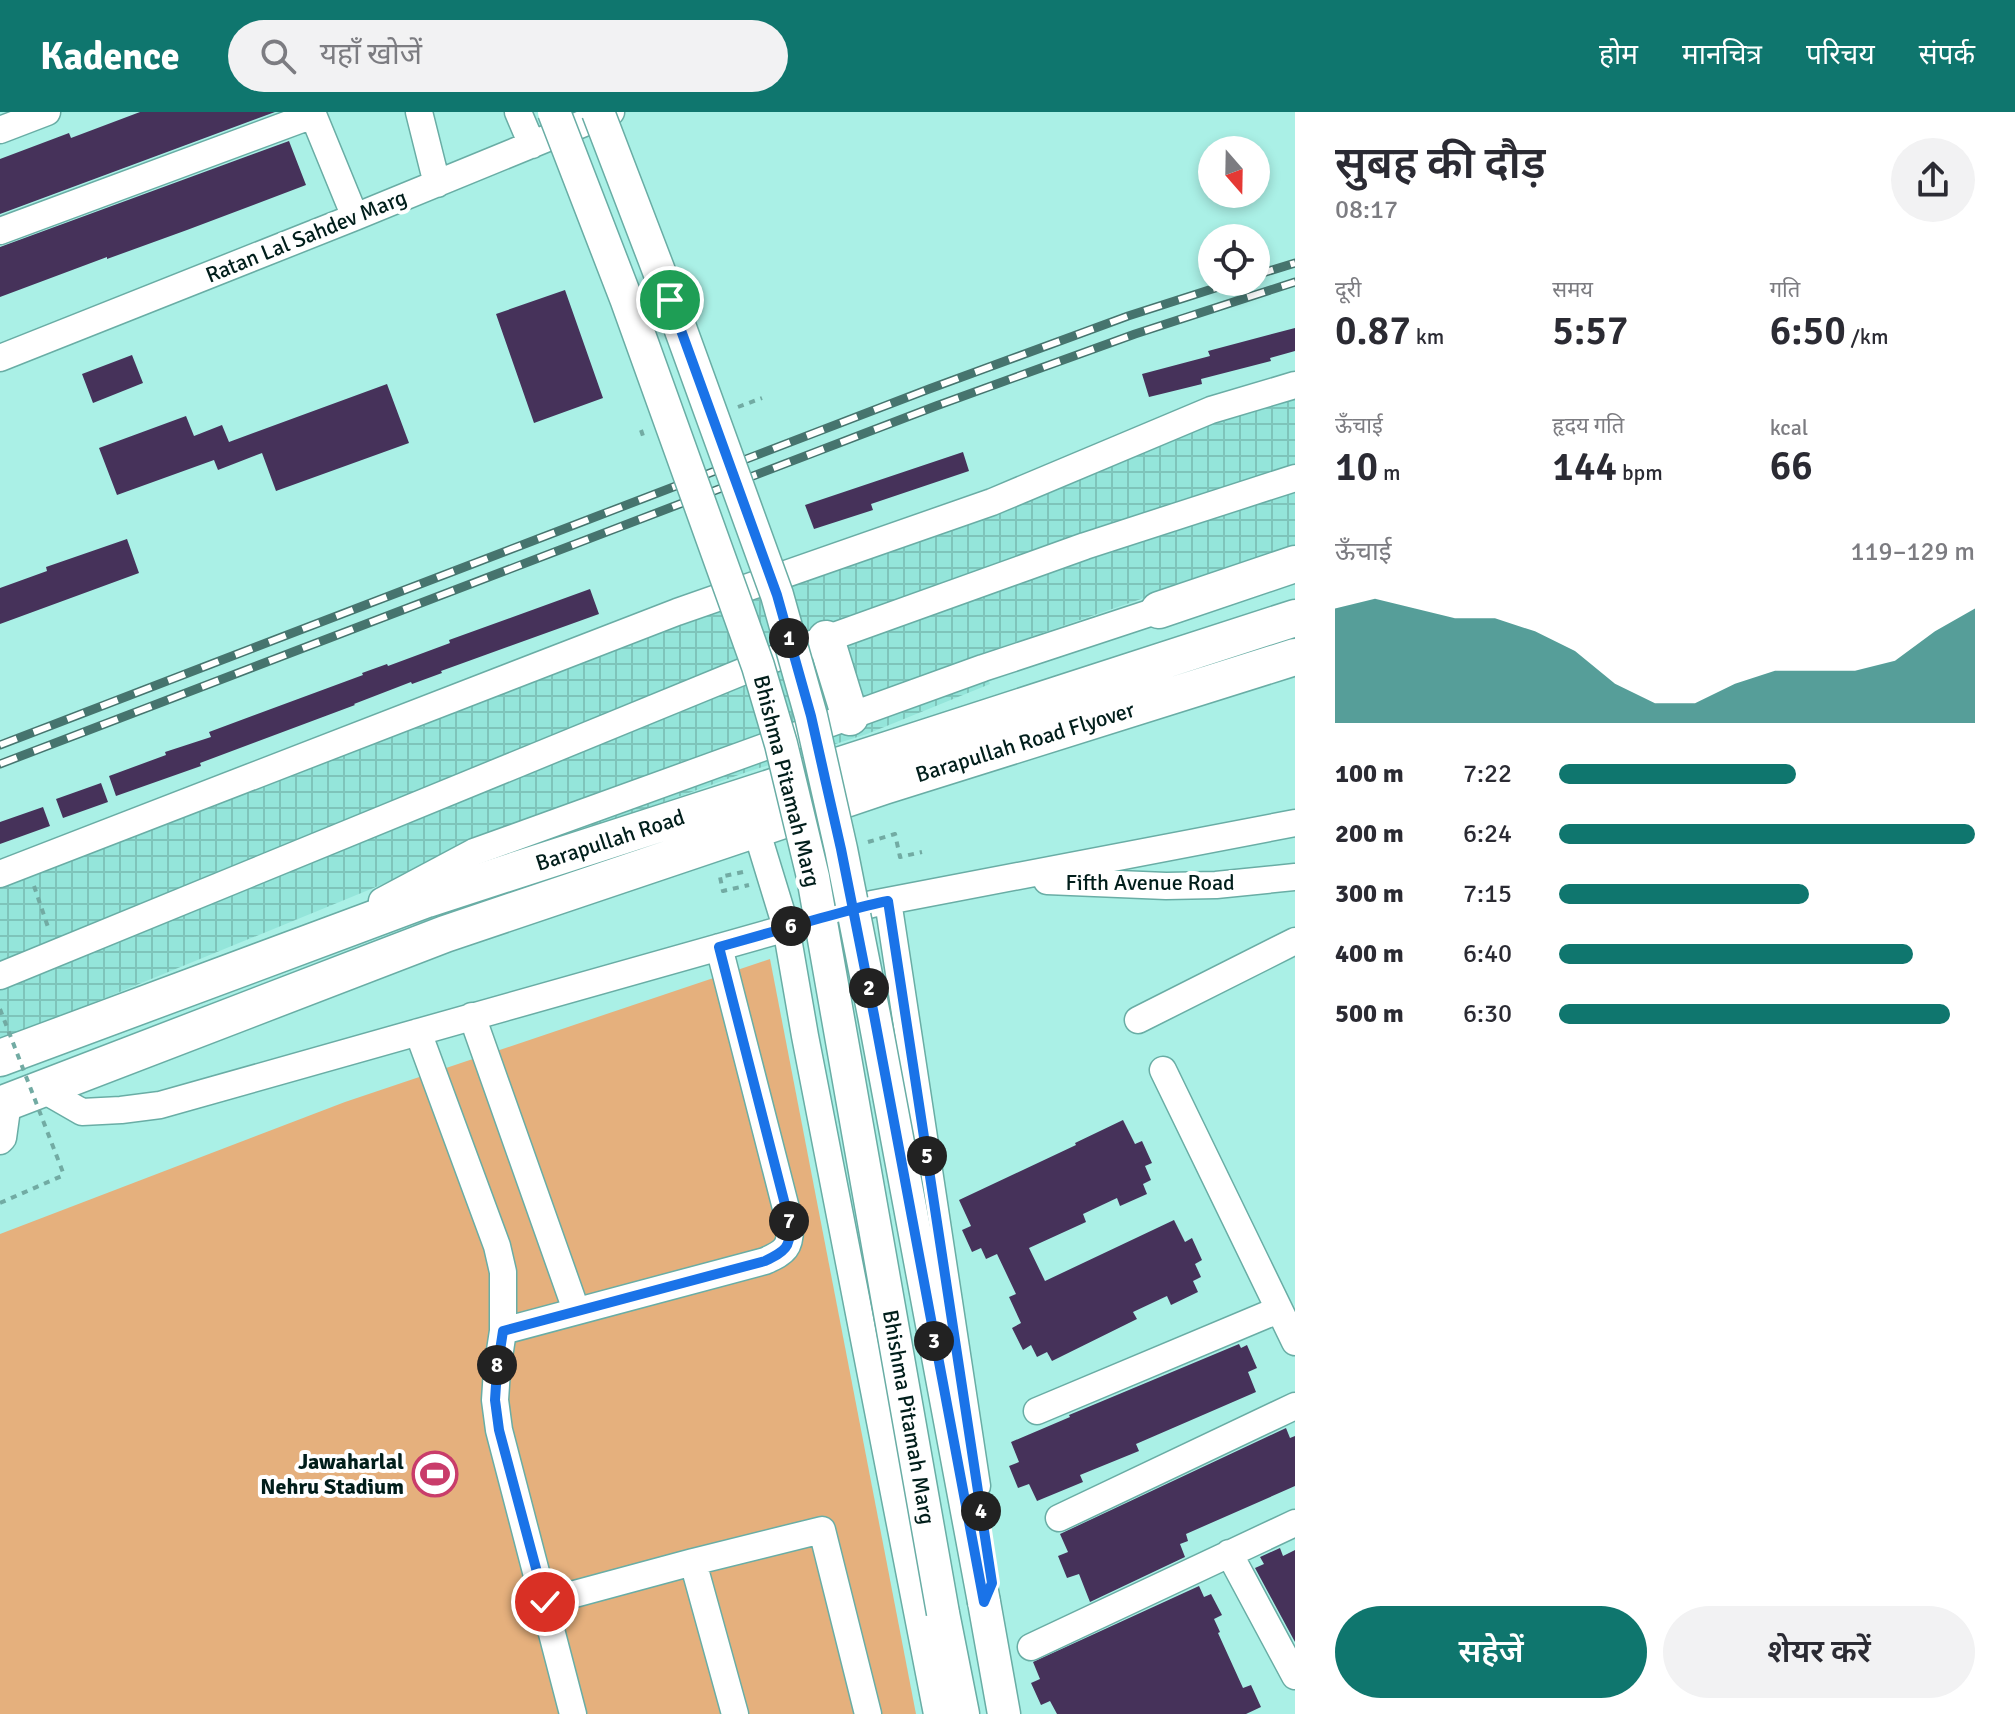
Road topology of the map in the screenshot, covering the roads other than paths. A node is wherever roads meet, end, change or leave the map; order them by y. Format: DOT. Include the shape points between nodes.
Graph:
graph roads {
  1 [pos="47,112"];
  2 [pos="518,112"];
  3 [pos="554,112"];
  4 [pos="598,112"];
  5 [pos="611,112"];
  6 [pos="313,113"];
  7 [pos="420,116"];
  8 [pos="0,130"];
  9 [pos="532,145"];
  10 [pos="437,184"];
  11 [pos="355,217"];
  12 [pos="0,231"];
  13 [pos="0,358"];
  14 [pos="1295,385"];
  15 [pos="1295,478"];
  16 [pos="1295,564"];
  17 [pos="1212,592"];
  18 [pos="1159,610"];
  19 [pos="1295,618"];
  20 [pos="826,639"];
  21 [pos="1226,640"];
  22 [pos="1295,657"];
  23 [pos="850,717"];
  24 [pos="1295,823"];
  25 [pos="756,829"];
  26 [pos="0,874"];
  27 [pos="1295,877"];
  28 [pos="1005,879"];
  29 [pos="888,901"];
  30 [pos="786,927"];
  31 [pos="1295,941"];
  32 [pos="719,947"];
  33 [pos="294,949"];
  34 [pos="0,976"];
  35 [pos="472,1016"];
  36 [pos="1138,1020"];
  37 [pos="418,1032"];
  38 [pos="0,1058"];
  39 [pos="1163,1070"];
  40 [pos="42,1089"];
  41 [pos="4,1103"];
  42 [pos="0,1141"];
  43 [pos="576,1310"];
  44 [pos="1278,1310"];
  45 [pos="503,1331"];
  46 [pos="1295,1342"];
  47 [pos="1295,1406"];
  48 [pos="1037,1411"];
  49 [pos="1059,1518"];
  50 [pos="1295,1523"];
  51 [pos="1229,1553"];
  52 [pos="693,1562"];
  53 [pos="545,1602"];
  54 [pos="984,1602"];
  55 [pos="1031,1647"];
  56 [pos="1295,1676"];
  57 [pos="573,1714"];
  58 [pos="735,1714"];
  59 [pos="868,1714"];
  60 [pos="937,1714"];
  61 [pos="963,1714"];
  62 [pos="1004,1714"];
  1 -- 8 [label="street"];
  2 -- 9 [label="street"];
  3 -- 61 [label="main road, Bhishma Pitamah Marg, bridge" via="718,554 781,744 813,877"];
  4 -- 54 [label="main road, Bhishma Pitamah Marg, bridge" via="777,595 811,716 874,1015"];
  5 -- 9 [label="street, Ratan Lal Sahdev Marg"];
  6 -- 11 [label="street"];
  6 -- 12 [label="street"];
  7 -- 10 [label="street"];
  9 -- 10 [label="street, Ratan Lal Sahdev Marg"];
  10 -- 11 [label="street, Ratan Lal Sahdev Marg"];
  11 -- 13 [label="street, Ratan Lal Sahdev Marg"];
  14 -- 26 [label="street" via="1211,410 992,502 677,612"];
  15 -- 20 [label="street"];
  16 -- 17 [label="highway"];
  17 -- 18 [label="highway"];
  17 -- 21 [label="highway"];
  18 -- 23 [label="street"];
  19 -- 21 [label="highway"];
  20 -- 23 [label="highway"];
  20 -- 34 [label="street"];
  21 -- 33 [label="highway, Barapullah Road" via="442,894"];
  22 -- 25 [label="highway, Barapullah Road Flyover"];
  23 -- 33 [label="street" via="474,852"];
  24 -- 28 [label="street"];
  25 -- 30 [label="street"];
  25 -- 40 [label="highway, Barapullah Road" via="445,934"];
  27 -- 28 [label="street, Fifth Avenue Road" via="1166,886"];
  28 -- 29 [label="street"];
  29 -- 30 [label="street"];
  29 -- 54 [label="street" via="992,1583"];
  30 -- 32 [label="street"];
  30 -- 60 [label="street"];
  31 -- 36 [label="street"];
  32 -- 35 [label="street"];
  32 -- 43 [label="street" via="791,1239 781,1253 765,1261"];
  33 -- 38 [label="highway, Barapullah Road"];
  35 -- 37 [label="street"];
  35 -- 43 [label="street"];
  37 -- 40 [label="street" via="160,1105 82,1112"];
  37 -- 45 [label="street" via="497,1246 503,1272"];
  39 -- 44 [label="street"];
  40 -- 41 [label="highway, Barapullah Road"];
  41 -- 42 [label="street"];
  43 -- 45 [label="street"];
  44 -- 46 [label="street"];
  44 -- 48 [label="street"];
  45 -- 53 [label="street" via="495,1400 499,1430"];
  47 -- 49 [label="street"];
  50 -- 51 [label="street"];
  51 -- 55 [label="street"];
  51 -- 56 [label="street"];
  52 -- 53 [label="street"];
  52 -- 58 [label="street"];
  52 -- 59 [label="street" via="822,1530"];
  53 -- 57 [label="street"];
  54 -- 62 [label="main road, Bhishma Pitamah Marg"];
}
